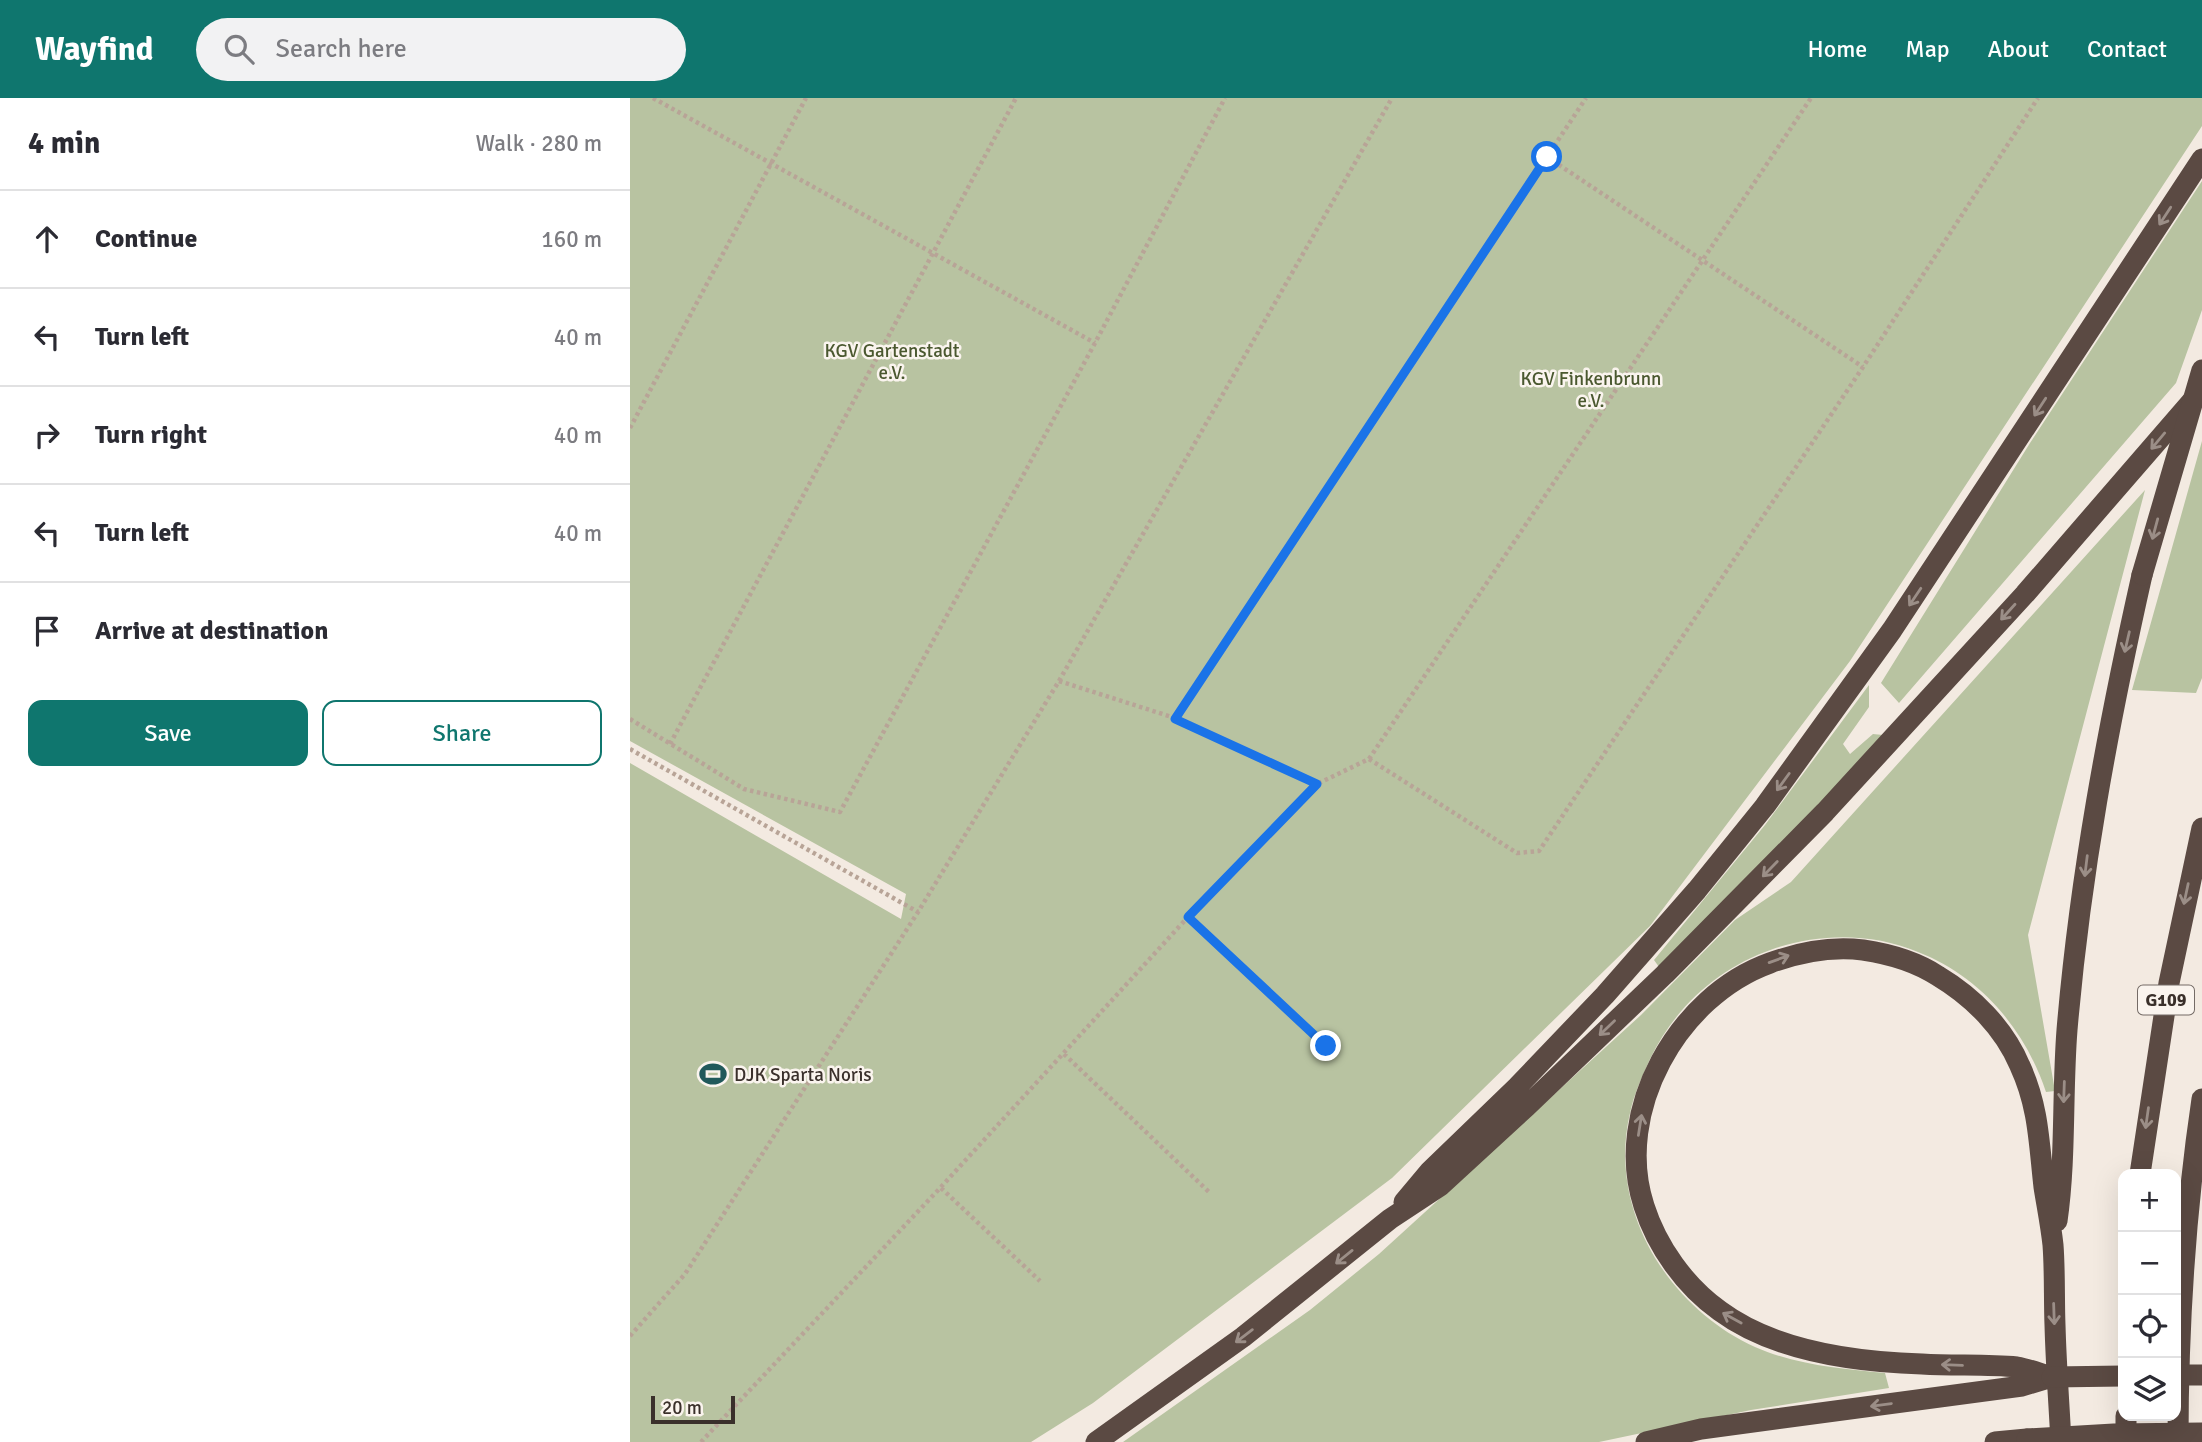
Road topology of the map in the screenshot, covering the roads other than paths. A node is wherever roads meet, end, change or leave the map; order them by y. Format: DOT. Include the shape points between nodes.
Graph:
graph roads {
  1 [pos="2202,159"];
  2 [pos="2202,370"];
  3 [pos="2202,389"];
  4 [pos="2202,828"];
  5 [pos="2202,1099"];
  6 [pos="2141,1169"];
  7 [pos="1390,1219"];
  8 [pos="2053,1246"];
  9 [pos="2181,1375"];
  10 [pos="2202,1375"];
  11 [pos="2118,1376"];
  12 [pos="2021,1377"];
  13 [pos="2126,1421"];
  14 [pos="2202,1433"];
  15 [pos="1096,1442"];
  16 [pos="1646,1442"];
  17 [pos="1995,1442"];
  18 [pos="2062,1442"];
  19 [pos="2126,1442"];
  20 [pos="2178,1442"];
  1 -- 7 [label="highway, one-way" via="1892,630 1765,806 1613,987 1430,1171"];
  2 -- 8 [label="highway, one-way, bridge" via="2142,575 2106,743 2086,861 2067,1031 2062,1184"];
  3 -- 7 [label="highway, one-way" via="2025,594 1816,822 1526,1107 1440,1186"];
  4 -- 6 [label="highway, G109, one-way" via="2169,983"];
  5 -- 20 [label="highway" via="2179,1317"];
  7 -- 15 [label="highway, one-way" via="1243,1337"];
  12 -- 8 [label="highway, one-way" via="1842,1356 1790,1344 1723,1314 1684,1277 1658,1240 1643,1204 1638,1140 1649,1089 1678,1032 1696,1010 1759,967 1822,949 1878,953 1924,967 1980,1007 2019,1063 2038,1119"];
  8 -- 18 [label="highway, one-way"];
  9 -- 10 [label="highway, bridge"];
  11 -- 12 [label="highway, bridge"];
  12 -- 16 [label="highway, one-way"];
  13 -- 19 [label="highway"];
  14 -- 17 [label="highway, bridge"];
}
